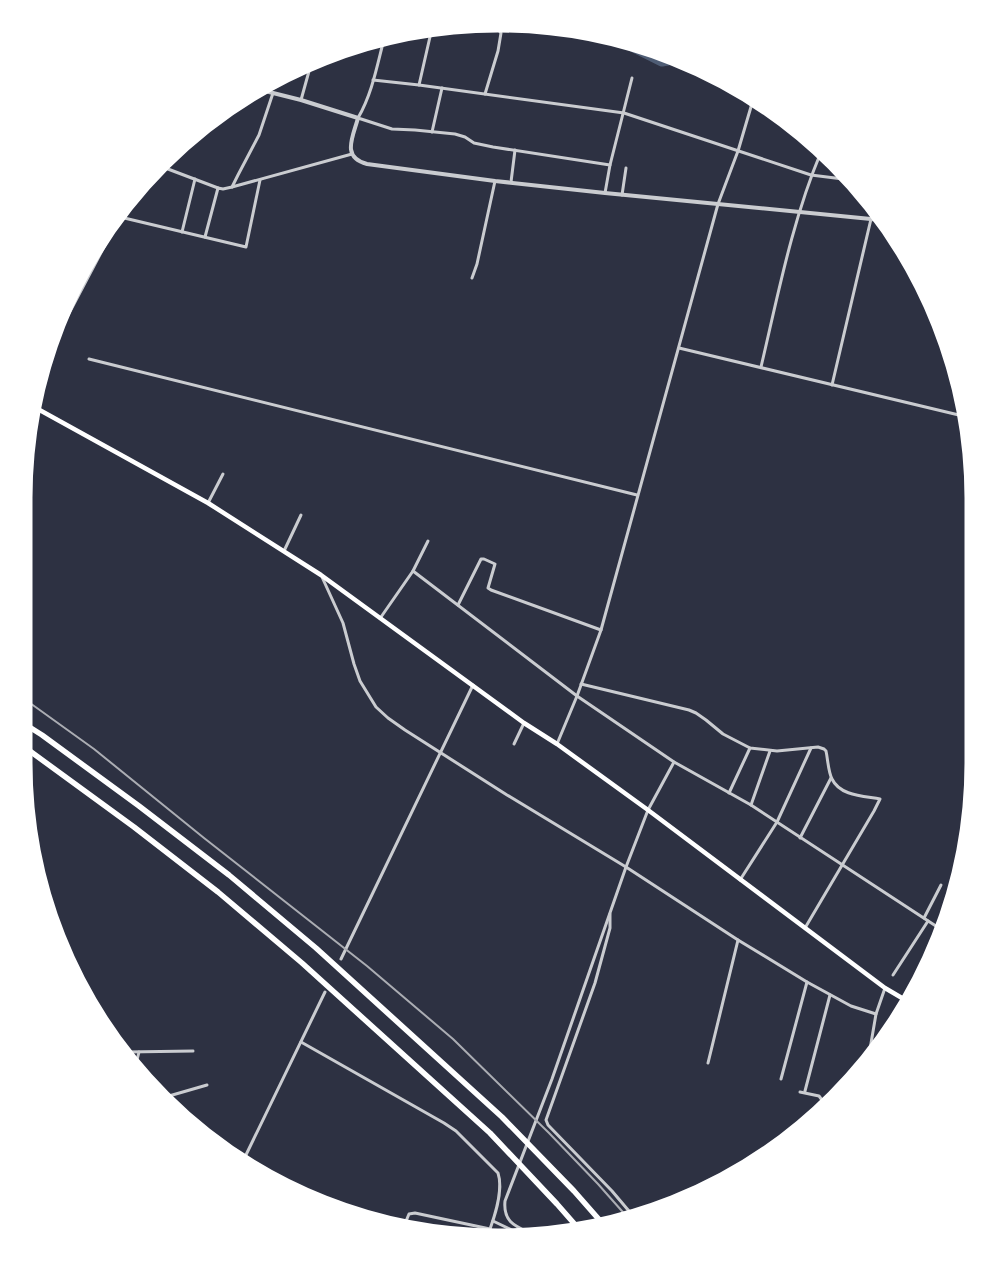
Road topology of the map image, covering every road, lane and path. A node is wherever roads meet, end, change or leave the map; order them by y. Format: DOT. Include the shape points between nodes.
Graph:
graph roads {
  1 [pos="499,30"];
  2 [pos="430,35"];
  3 [pos="382,45"];
  4 [pos="309,70"];
  5 [pos="632,78"];
  6 [pos="373,80"];
  7 [pos="419,85"];
  8 [pos="442,88"];
  9 [pos="267,91"];
  10 [pos="273,93"];
  11 [pos="485,94"];
  12 [pos="301,100"];
  13 [pos="752,105"];
  14 [pos="624,113"];
  15 [pos="358,118"];
  16 [pos="432,132"];
  17 [pos="515,150"];
  18 [pos="738,151"];
  19 [pos="352,154"];
  20 [pos="819,157"];
  21 [pos="610,165"];
  22 [pos="166,168"];
  23 [pos="626,168"];
  24 [pos="811,175"];
  25 [pos="194,179"];
  26 [pos="841,179"];
  27 [pos="260,180"];
  28 [pos="495,181"];
  29 [pos="511,182"];
  30 [pos="232,187"];
  31 [pos="218,188"];
  32 [pos="604,193"];
  33 [pos="622,195"];
  34 [pos="718,204"];
  35 [pos="798,212"];
  36 [pos="124,218"];
  37 [pos="871,220"];
  38 [pos="875,220"];
  39 [pos="182,232"];
  40 [pos="205,237"];
  41 [pos="106,244"];
  42 [pos="472,278"];
  43 [pos="68,314"];
  44 [pos="679,348"];
  45 [pos="89,359"];
  46 [pos="760,367"];
  47 [pos="832,385"];
  48 [pos="39,409"];
  49 [pos="959,415"];
  50 [pos="223,474"];
  51 [pos="637,495"];
  52 [pos="208,503"];
  53 [pos="301,515"];
  54 [pos="428,541"];
  55 [pos="284,551"];
  56 [pos="413,571"];
  57 [pos="321,575"];
  58 [pos="458,606"];
  59 [pos="381,617"];
  60 [pos="601,630"];
  61 [pos="581,684"];
  62 [pos="473,685"];
  63 [pos="577,696"];
  64 [pos="524,723"];
  65 [pos="30,727"];
  66 [pos="514,744"];
  67 [pos="557,744"];
  68 [pos="750,748"];
  69 [pos="811,748"];
  70 [pos="30,751"];
  71 [pos="770,751"];
  72 [pos="441,752"];
  73 [pos="674,762"];
  74 [pos="832,778"];
  75 [pos="729,793"];
  76 [pos="751,805"];
  77 [pos="648,810"];
  78 [pos="777,822"];
  79 [pos="800,838"];
  80 [pos="843,865"];
  81 [pos="626,867"];
  82 [pos="740,880"];
  83 [pos="941,885"];
  84 [pos="610,912"];
  85 [pos="924,918"];
  86 [pos="928,921"];
  87 [pos="937,927"];
  88 [pos="805,928"];
  89 [pos="738,940"];
  90 [pos="341,959"];
  91 [pos="893,975"];
  92 [pos="807,982"];
  93 [pos="885,988"];
  94 [pos="325,992"];
  95 [pos="830,995"];
  96 [pos="903,998"];
  97 [pos="876,1014"];
  98 [pos="300,1042"];
  99 [pos="870,1048"];
  100 [pos="193,1051"];
  101 [pos="130,1052"];
  102 [pos="139,1052"];
  103 [pos="137,1060"];
  104 [pos="708,1063"];
  105 [pos="781,1079"];
  106 [pos="207,1085"];
  107 [pos="800,1092"];
  108 [pos="805,1092"];
  109 [pos="169,1096"];
  110 [pos="822,1101"];
  111 [pos="244,1156"];
  112 [pos="630,1212"];
  113 [pos="599,1220"];
  114 [pos="493,1221"];
  115 [pos="406,1222"];
  116 [pos="575,1225"];
  117 [pos="490,1229"];
  118 [pos="524,1230"];
  119 [pos="513,1231"];
  1 -- 11 [label="street" via="501,33 498,52"];
  2 -- 7 [label="street"];
  3 -- 6 [label="street"];
  4 -- 12 [label="street"];
  5 -- 14 [label="street"];
  6 -- 7 [label="street"];
  6 -- 15 [label="street"];
  7 -- 8 [label="street"];
  8 -- 11 [label="street"];
  8 -- 16 [label="street"];
  9 -- 10 [label="street"];
  10 -- 12 [label="street"];
  10 -- 30 [label="street" via="259,135"];
  11 -- 14 [label="street"];
  12 -- 15 [label="street"];
  13 -- 18 [label="street"];
  14 -- 18 [label="street"];
  14 -- 21 [label="street"];
  15 -- 16 [label="street" via="392,129"];
  15 -- 19 [label="street" via="352,135"];
  16 -- 17 [label="street" via="461,136 474,142"];
  17 -- 21 [label="street"];
  17 -- 29 [label="street"];
  18 -- 24 [label="street"];
  18 -- 34 [label="street"];
  19 -- 27 [label="street"];
  19 -- 28 [label="street" via="356,160 367,164"];
  20 -- 24 [label="street"];
  21 -- 32 [label="street"];
  22 -- 25 [label="street"];
  23 -- 33 [label="street"];
  24 -- 26 [label="street"];
  24 -- 35 [label="street"];
  25 -- 31 [label="street"];
  25 -- 39 [label="street"];
  27 -- 30 [label="street"];
  27 -- 40 [label="street" via="246,247"];
  28 -- 29 [label="street"];
  28 -- 42 [label="street"];
  29 -- 32 [label="street"];
  30 -- 31 [label="street"];
  31 -- 40 [label="street"];
  32 -- 33 [label="street"];
  33 -- 34 [label="street"];
  34 -- 35 [label="street"];
  34 -- 44 [label="street"];
  35 -- 37 [label="street"];
  35 -- 46 [label="street"];
  36 -- 39 [label="street"];
  37 -- 38 [label="street"];
  37 -- 47 [label="street"];
  39 -- 40 [label="street"];
  41 -- 43 [label="street"];
  44 -- 46 [label="street"];
  44 -- 51 [label="street"];
  45 -- 51 [label="street"];
  46 -- 47 [label="street"];
  47 -- 49 [label="street"];
  48 -- 52 [label="main road"];
  50 -- 52 [label="street"];
  51 -- 60 [label="street"];
  52 -- 55 [label="main road"];
  53 -- 55 [label="street"];
  54 -- 56 [label="street"];
  55 -- 57 [label="main road"];
  56 -- 58 [label="street"];
  56 -- 59 [label="street"];
  57 -- 59 [label="main road"];
  57 -- 72 [label="street" via="343,622 360,681 376,707 404,730"];
  58 -- 60 [label="street" via="481,559 484,559 495,564 488,588"];
  58 -- 63 [label="street"];
  59 -- 62 [label="main road"];
  60 -- 61 [label="street"];
  61 -- 63 [label="street"];
  61 -- 68 [label="street" via="696,713 723,734"];
  62 -- 64 [label="main road"];
  62 -- 72 [label="street"];
  63 -- 67 [label="street"];
  63 -- 73 [label="street"];
  64 -- 66 [label="street"];
  64 -- 67 [label="main road"];
  65 -- 113 [label="highway" via="218,866 316,948 502,1117"];
  67 -- 77 [label="main road"];
  68 -- 71 [label="street"];
  68 -- 75 [label="street"];
  69 -- 71 [label="street"];
  69 -- 74 [label="street" via="818,747 826,751"];
  69 -- 78 [label="street"];
  70 -- 116 [label="highway" via="218,892 302,963 490,1133"];
  71 -- 76 [label="street"];
  72 -- 81 [label="street"];
  72 -- 90 [label="street"];
  73 -- 75 [label="street"];
  73 -- 77 [label="street"];
  74 -- 79 [label="street"];
  74 -- 80 [label="street" via="838,787 847,792 880,799"];
  75 -- 76 [label="street"];
  76 -- 78 [label="street"];
  77 -- 81 [label="street"];
  77 -- 82 [label="main road"];
  78 -- 79 [label="street"];
  78 -- 82 [label="street"];
  79 -- 80 [label="street"];
  80 -- 85 [label="street"];
  80 -- 88 [label="street"];
  81 -- 84 [label="street"];
  81 -- 89 [label="street"];
  82 -- 88 [label="main road"];
  83 -- 85 [label="street"];
  84 -- 112 [label="street" via="610,928 595,983 546,1120"];
  84 -- 118 [label="street" via="552,1079 505,1200 504,1209 509,1221"];
  85 -- 86 [label="street"];
  86 -- 87 [label="street"];
  86 -- 91 [label="street"];
  88 -- 93 [label="main road"];
  89 -- 92 [label="street"];
  89 -- 104 [label="street"];
  92 -- 95 [label="street"];
  92 -- 105 [label="street"];
  93 -- 96 [label="main road"];
  93 -- 97 [label="street"];
  94 -- 98 [label="street"];
  95 -- 97 [label="street" via="851,1006"];
  95 -- 108 [label="street"];
  97 -- 99 [label="street"];
  98 -- 111 [label="street"];
  98 -- 114 [label="street" via="456,1131 498,1173 500,1187"];
  100 -- 102 [label="street"];
  101 -- 102 [label="street"];
  102 -- 103 [label="street"];
  106 -- 109 [label="street"];
  107 -- 110 [label="street" via="819,1096"];
  114 -- 117 [label="street"];
  114 -- 119 [label="street"];
  115 -- 117 [label="street" via="409,1214 415,1213"];
}
